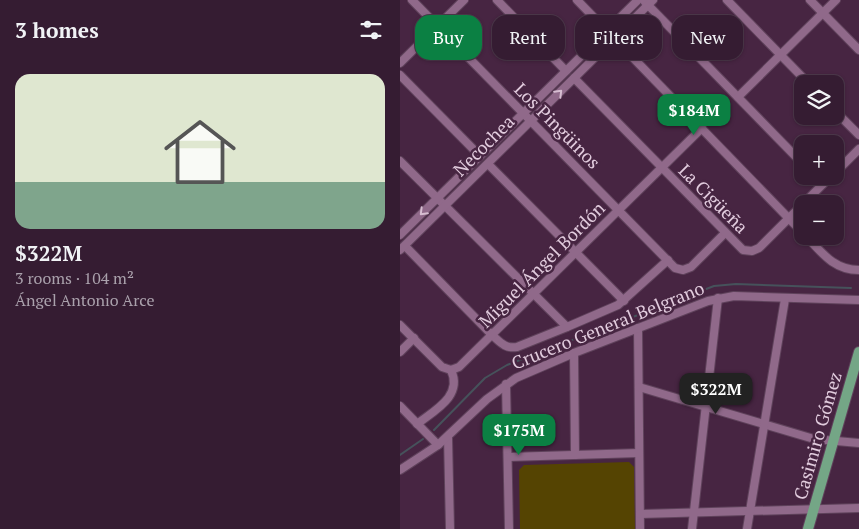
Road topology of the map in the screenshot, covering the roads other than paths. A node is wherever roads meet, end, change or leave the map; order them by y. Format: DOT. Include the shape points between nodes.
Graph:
graph roads {
  1 [pos="412,0"];
  2 [pos="464,0"];
  3 [pos="497,0"];
  4 [pos="577,0"];
  5 [pos="638,0"];
  6 [pos="727,0"];
  7 [pos="810,0"];
  8 [pos="836,0"];
  9 [pos="648,2"];
  10 [pos="823,13"];
  11 [pos="427,15"];
  12 [pos="449,15"];
  13 [pos="592,15"];
  14 [pos="623,15"];
  15 [pos="636,15"];
  16 [pos="415,49"];
  17 [pos="859,50"];
  18 [pos="780,55"];
  19 [pos="471,60"];
  20 [pos="577,60"];
  21 [pos="592,60"];
  22 [pos="636,60"];
  23 [pos="400,64"];
  24 [pos="566,71"];
  25 [pos="400,75"];
  26 [pos="800,75"];
  27 [pos="574,78"];
  28 [pos="738,97"];
  29 [pos="523,113"];
  30 [pos="844,120"];
  31 [pos="531,121"];
  32 [pos="702,128"];
  33 [pos="859,135"];
  34 [pos="859,149"];
  35 [pos="794,155"];
  36 [pos="480,156"];
  37 [pos="400,161"];
  38 [pos="488,164"];
  39 [pos="844,164"];
  40 [pos="662,168"];
  41 [pos="823,185"];
  42 [pos="812,195"];
  43 [pos="438,198"];
  44 [pos="445,206"];
  45 [pos="618,210"];
  46 [pos="794,213"];
  47 [pos="790,217"];
  48 [pos="794,222"];
  49 [pos="725,233"];
  50 [pos="400,235"];
  51 [pos="815,245"];
  52 [pos="402,248"];
  53 [pos="575,253"];
  54 [pos="668,260"];
  55 [pos="859,270"];
  56 [pos="533,294"];
  57 [pos="718,298"];
  58 [pos="785,298"];
  59 [pos="859,300"];
  60 [pos="624,301"];
  61 [pos="400,324"];
  62 [pos="567,328"];
  63 [pos="638,328"];
  64 [pos="492,335"];
  65 [pos="414,338"];
  66 [pos="400,352"];
  67 [pos="574,352"];
  68 [pos="859,352"];
  69 [pos="451,370"];
  70 [pos="856,373"];
  71 [pos="506,384"];
  72 [pos="639,387"];
  73 [pos="400,406"];
  74 [pos="705,406"];
  75 [pos="418,424"];
  76 [pos="764,424"];
  77 [pos="448,437"];
  78 [pos="833,442"];
  79 [pos="859,444"];
  80 [pos="438,445"];
  81 [pos="639,453"];
  82 [pos="575,455"];
  83 [pos="508,457"];
  84 [pos="400,470"];
  85 [pos="859,508"];
  86 [pos="813,509"];
  87 [pos="750,511"];
  88 [pos="694,513"];
  89 [pos="640,514"];
  90 [pos="450,529"];
  91 [pos="509,529"];
  92 [pos="640,529"];
  93 [pos="692,529"];
  94 [pos="747,529"];
  95 [pos="808,529"];
  1 -- 11 [label="street, Los Pingüinos"];
  2 -- 12 [label="street"];
  3 -- 24 [label="street"];
  4 -- 13 [label="street"];
  5 -- 14 [label="street, Necochea"];
  6 -- 18 [label="street"];
  7 -- 10 [label="street"];
  8 -- 10 [label="street"];
  9 -- 15 [label="street, Necochea"];
  9 -- 28 [label="street"];
  10 -- 17 [label="street"];
  10 -- 18 [label="street"];
  16 -- 23 [label="street"];
  18 -- 26 [label="street"];
  18 -- 28 [label="street"];
  19 -- 29 [label="street, Los Pingüinos"];
  20 -- 24 [label="street, Necochea"];
  21 -- 27 [label="street, Necochea"];
  22 -- 32 [label="street"];
  24 -- 29 [label="street, Necochea"];
  25 -- 36 [label="street"];
  31 -- 27 [label="street, Necochea, one-way"];
  27 -- 40 [label="street, La Cigüeña"];
  28 -- 35 [label="street"];
  29 -- 31 [label="street, Los Pingüinos"];
  29 -- 36 [label="street, Necochea"];
  30 -- 33 [label="street"];
  31 -- 38 [label="street, Necochea"];
  31 -- 45 [label="street, Los Pingüinos"];
  32 -- 40 [label="street, Miguel Ángel Bordón"];
  32 -- 47 [label="street"];
  34 -- 39 [label="street"];
  36 -- 43 [label="street, Necochea"];
  37 -- 43 [label="street"];
  38 -- 44 [label="street, Necochea"];
  38 -- 53 [label="street"];
  40 -- 45 [label="street, Miguel Ángel Bordón"];
  40 -- 49 [label="street, La Cigüeña"];
  41 -- 42 [label="street"];
  43 -- 44 [label="street"];
  43 -- 50 [label="street, Necochea, one-way"];
  44 -- 52 [label="street, Necochea"];
  44 -- 56 [label="street"];
  45 -- 53 [label="street, Miguel Ángel Bordón"];
  45 -- 54 [label="street, Los Pingüinos"];
  46 -- 47 [label="street"];
  47 -- 48 [label="street"];
  47 -- 49 [label="street, La Cigüeña" via="759,248 749,252"];
  49 -- 54 [label="street, Los Pingüinos" via="691,267 675,268"];
  51 -- 55 [label="street" via="832,263 849,270"];
  52 -- 64 [label="street"];
  53 -- 56 [label="street, Miguel Ángel Bordón"];
  53 -- 60 [label="street"];
  54 -- 60 [label="street"];
  56 -- 62 [label="street"];
  56 -- 64 [label="street, Miguel Ángel Bordón"];
  57 -- 58 [label="street, Crucero General Belgrano"];
  57 -- 63 [label="street, Crucero General Belgrano"];
  57 -- 74 [label="street"];
  58 -- 59 [label="street, Crucero General Belgrano"];
  58 -- 76 [label="street"];
  60 -- 62 [label="street"];
  61 -- 65 [label="street"];
  62 -- 64 [label="street" via="509,348"];
  63 -- 67 [label="street, Crucero General Belgrano"];
  63 -- 72 [label="street"];
  64 -- 69 [label="street, Miguel Ángel Bordón" via="459,367"];
  65 -- 66 [label="street"];
  65 -- 69 [label="street" via="442,367"];
  67 -- 71 [label="street, Crucero General Belgrano"];
  67 -- 82 [label="street"];
  68 -- 70 [label="main road, Casimiro Gómez"];
  69 -- 75 [label="street" via="455,383 451,394"];
  70 -- 78 [label="main road, Casimiro Gómez"];
  71 -- 77 [label="street, Crucero General Belgrano"];
  71 -- 83 [label="street"];
  72 -- 74 [label="street"];
  72 -- 81 [label="street"];
  73 -- 75 [label="street"];
  74 -- 76 [label="street"];
  74 -- 88 [label="street"];
  75 -- 80 [label="street"];
  76 -- 78 [label="street"];
  76 -- 87 [label="street"];
  77 -- 80 [label="street, Crucero General Belgrano"];
  77 -- 90 [label="street"];
  78 -- 79 [label="street"];
  78 -- 86 [label="main road, Casimiro Gómez"];
  80 -- 84 [label="street, Crucero General Belgrano"];
  81 -- 82 [label="street"];
  81 -- 89 [label="street"];
  82 -- 83 [label="street"];
  83 -- 91 [label="street"];
  85 -- 86 [label="street"];
  86 -- 87 [label="street"];
  86 -- 95 [label="main road, Casimiro Gómez"];
  87 -- 88 [label="street"];
  87 -- 94 [label="street"];
  88 -- 89 [label="street"];
  88 -- 93 [label="street"];
  89 -- 92 [label="street"];
}
